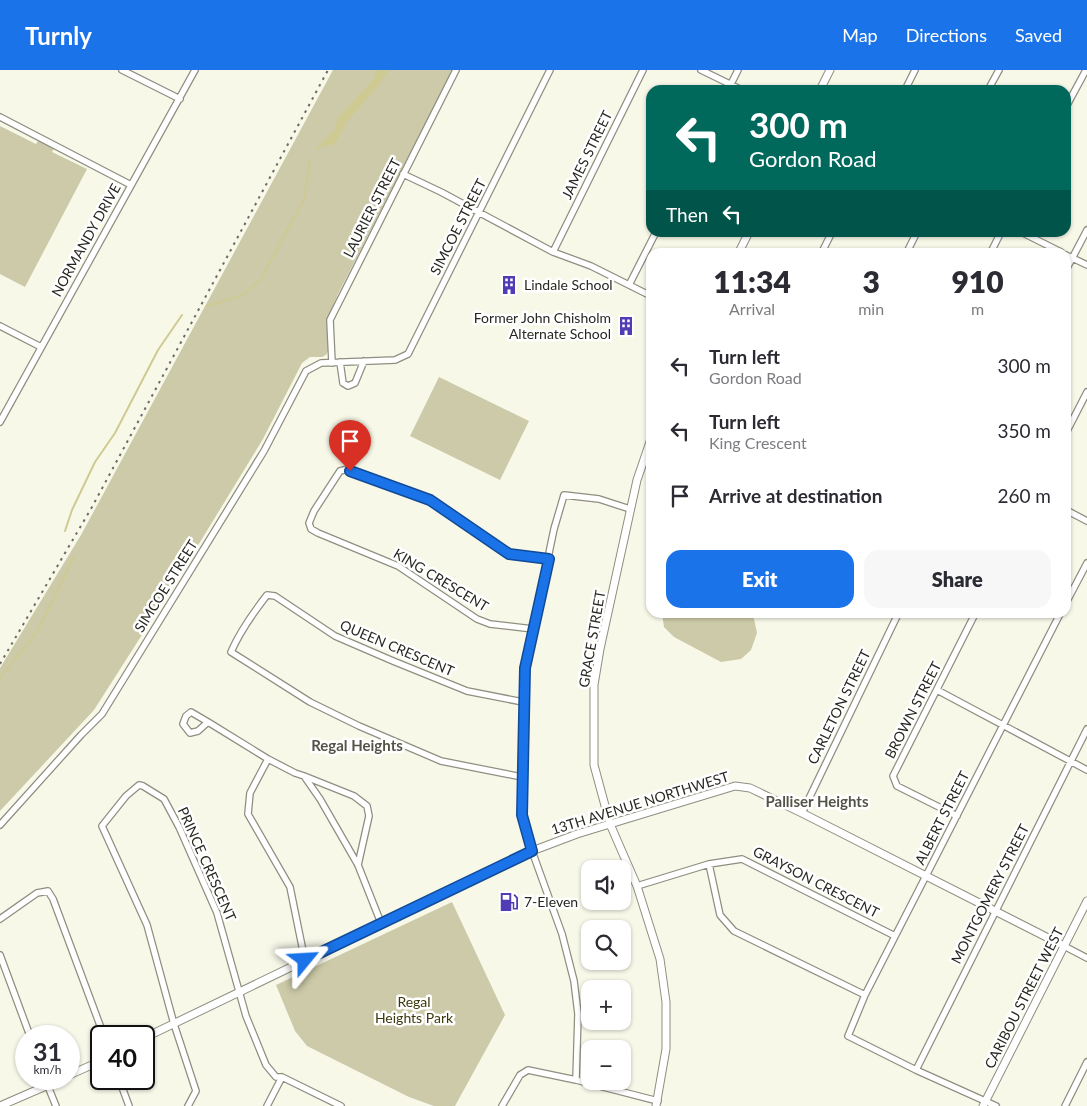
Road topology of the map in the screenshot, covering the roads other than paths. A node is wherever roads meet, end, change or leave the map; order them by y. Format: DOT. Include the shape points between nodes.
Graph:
graph roads {
  1 [pos="122,70"];
  2 [pos="195,70"];
  3 [pos="456,70"];
  4 [pos="550,70"];
  5 [pos="644,70"];
  6 [pos="701,70"];
  7 [pos="738,70"];
  8 [pos="830,70"];
  9 [pos="915,70"];
  10 [pos="998,70"];
  11 [pos="1086,70"];
  12 [pos="726,85"];
  13 [pos="730,85"];
  14 [pos="822,85"];
  15 [pos="908,85"];
  16 [pos="990,85"];
  17 [pos="1071,98"];
  18 [pos="180,99"];
  19 [pos="0,117"];
  20 [pos="403,174"];
  21 [pos="131,185"];
  22 [pos="479,213"];
  23 [pos="1087,230"];
  24 [pos="1031,237"];
  25 [pos="1053,248"];
  26 [pos="553,252"];
  27 [pos="646,252"];
  28 [pos="1071,254"];
  29 [pos="1071,258"];
  30 [pos="1087,265"];
  31 [pos="629,285"];
  32 [pos="646,294"];
  33 [pos="0,326"];
  34 [pos="42,347"];
  35 [pos="364,361"];
  36 [pos="340,362"];
  37 [pos="332,363"];
  38 [pos="1087,392"];
  39 [pos="0,422"];
  40 [pos="1071,423"];
  41 [pos="646,453"];
  42 [pos="630,509"];
  43 [pos="1071,513"];
  44 [pos="1087,521"];
  45 [pos="549,559"];
  46 [pos="1087,562"];
  47 [pos="1071,593"];
  48 [pos="896,618"];
  49 [pos="973,618"];
  50 [pos="1058,618"];
  51 [pos="533,629"];
  52 [pos="937,690"];
  53 [pos="523,702"];
  54 [pos="208,722"];
  55 [pos="1004,725"];
  56 [pos="1087,729"];
  57 [pos="268,759"];
  58 [pos="1071,762"];
  59 [pos="1087,770"];
  60 [pos="304,776"];
  61 [pos="522,777"];
  62 [pos="802,813"];
  63 [pos="957,816"];
  64 [pos="610,824"];
  65 [pos="0,825"];
  66 [pos="532,851"];
  67 [pos="709,864"];
  68 [pos="358,865"];
  69 [pos="927,875"];
  70 [pos="637,886"];
  71 [pos="1087,901"];
  72 [pos="995,910"];
  73 [pos="0,919"];
  74 [pos="381,923"];
  75 [pos="895,936"];
  76 [pos="1064,946"];
  77 [pos="0,955"];
  78 [pos="1087,958"];
  79 [pos="305,960"];
  80 [pos="239,992"];
  81 [pos="865,995"];
  82 [pos="174,1024"];
  83 [pos="26,1025"];
  84 [pos="100,1025"];
  85 [pos="155,1033"];
  86 [pos="1087,1062"];
  87 [pos="916,1070"];
  88 [pos="282,1077"];
  89 [pos="576,1080"];
  90 [pos="31,1090"];
  91 [pos="50,1090"];
  92 [pos="123,1090"];
  93 [pos="657,1104"];
  94 [pos="984,1104"];
  95 [pos="0,1106"];
  96 [pos="56,1106"];
  97 [pos="129,1106"];
  98 [pos="188,1106"];
  99 [pos="267,1106"];
  100 [pos="341,1106"];
  101 [pos="502,1106"];
  102 [pos="996,1106"];
  103 [pos="1065,1106"];
  1 -- 18 [label="street"];
  2 -- 18 [label="street, NORMANDY DRIVE"];
  3 -- 20 [label="street, LAURIER STREET"];
  4 -- 22 [label="street, SIMCOE STREET"];
  5 -- 26 [label="street, JAMES STREET"];
  6 -- 12 [label="street"];
  7 -- 13 [label="street"];
  8 -- 14 [label="street"];
  9 -- 15 [label="street"];
  10 -- 16 [label="street"];
  11 -- 17 [label="street"];
  18 -- 21 [label="street, NORMANDY DRIVE"];
  19 -- 21 [label="street"];
  20 -- 22 [label="street"];
  20 -- 37 [label="street, LAURIER STREET" via="330,320"];
  21 -- 34 [label="street, NORMANDY DRIVE"];
  22 -- 26 [label="street"];
  22 -- 35 [label="street, SIMCOE STREET" via="408,354 395,360"];
  23 -- 28 [label="street"];
  24 -- 25 [label="street"];
  26 -- 31 [label="street"];
  27 -- 31 [label="street"];
  29 -- 30 [label="street"];
  31 -- 32 [label="street"];
  33 -- 34 [label="street"];
  34 -- 39 [label="street, NORMANDY DRIVE"];
  35 -- 36 [label="street, SIMCOE STREET"];
  35 -- 36 [label="street" via="355,383 348,386 343,383"];
  36 -- 37 [label="street, SIMCOE STREET"];
  37 -- 65 [label="street, SIMCOE STREET" via="321,363 306,371 264,451 102,714"];
  38 -- 40 [label="street"];
  41 -- 42 [label="street, GRACE STREET"];
  42 -- 45 [label="street" via="600,499 564,495"];
  42 -- 64 [label="street, GRACE STREET" via="594,685 594,765"];
  43 -- 44 [label="street"];
  45 -- 51 [label="street"];
  45 -- 51 [label="street, KING CRESCENT" via="509,554 430,500 348,469 340,471 309,523 311,530 398,566 477,619 490,624"];
  46 -- 47 [label="street"];
  48 -- 62 [label="street, CARLETON STREET"];
  49 -- 52 [label="street, BROWN STREET"];
  50 -- 55 [label="street, ALBERT STREET"];
  51 -- 53 [label="street" via="525,668"];
  52 -- 55 [label="street"];
  52 -- 63 [label="street, BROWN STREET" via="894,776 897,786"];
  53 -- 61 [label="street"];
  53 -- 61 [label="street, QUEEN CRESCENT" via="467,691 393,662 335,636 275,596 267,595 231,652 310,702 359,726 441,761"];
  54 -- 57 [label="street"];
  55 -- 58 [label="street"];
  55 -- 63 [label="street, ALBERT STREET"];
  56 -- 58 [label="street, MONTGOMERY STREET"];
  57 -- 60 [label="street"];
  57 -- 79 [label="street" via="250,793 248,814 290,888"];
  58 -- 59 [label="street"];
  58 -- 72 [label="street, MONTGOMERY STREET"];
  60 -- 68 [label="street"];
  60 -- 68 [label="street" via="354,796 367,806"];
  61 -- 66 [label="street" via="522,815"];
  62 -- 64 [label="street, 13TH AVENUE NORTHWEST" via="750,788 736,786"];
  62 -- 69 [label="street, 13TH AVENUE NORTHWEST"];
  63 -- 69 [label="street, ALBERT STREET"];
  64 -- 66 [label="street, 13TH AVENUE NORTHWEST"];
  64 -- 70 [label="street, GRACE STREET"];
  66 -- 74 [label="street, 13TH AVENUE NORTHWEST"];
  66 -- 89 [label="street" via="562,934 574,980 578,1014"];
  67 -- 70 [label="street, GRAYSON CRESCENT"];
  67 -- 75 [label="street, GRAYSON CRESCENT" via="742,859"];
  67 -- 81 [label="street" via="720,915 734,931"];
  68 -- 74 [label="street"];
  69 -- 72 [label="street, 13TH AVENUE NORTHWEST"];
  69 -- 75 [label="street, ALBERT STREET"];
  70 -- 93 [label="street, GRACE STREET" via="660,960 666,1002 666,1049"];
  71 -- 76 [label="street, CARIBOU STREET WEST"];
  72 -- 76 [label="street, 13TH AVENUE NORTHWEST"];
  72 -- 87 [label="street, MONTGOMERY STREET"];
  73 -- 84 [label="street" via="37,892 48,892"];
  74 -- 79 [label="street, 13TH AVENUE NORTHWEST"];
  75 -- 81 [label="street, ALBERT STREET"];
  76 -- 78 [label="street, 13TH AVENUE NORTHWEST"];
  76 -- 94 [label="street, CARIBOU STREET WEST"];
  77 -- 83 [label="street"];
  79 -- 80 [label="street, 13TH AVENUE NORTHWEST"];
  80 -- 82 [label="street, 13TH AVENUE NORTHWEST"];
  80 -- 82 [label="street, PRINCE CRESCENT" via="217,913 178,827 164,799 139,786 126,796 102,826 147,925"];
  80 -- 88 [label="street" via="266,1065 276,1077"];
  81 -- 87 [label="street, ALBERT STREET" via="848,1036"];
  82 -- 85 [label="street, 13TH AVENUE NORTHWEST"];
  82 -- 98 [label="street" via="196,1091"];
  86 -- 103 [label="street"];
  87 -- 94 [label="street"];
  88 -- 99 [label="street"];
  88 -- 100 [label="street"];
  89 -- 93 [label="street"];
  89 -- 101 [label="street" via="528,1070 520,1075"];
  90 -- 95 [label="street"];
  91 -- 96 [label="street"];
  92 -- 97 [label="street"];
  94 -- 102 [label="street"];
}
